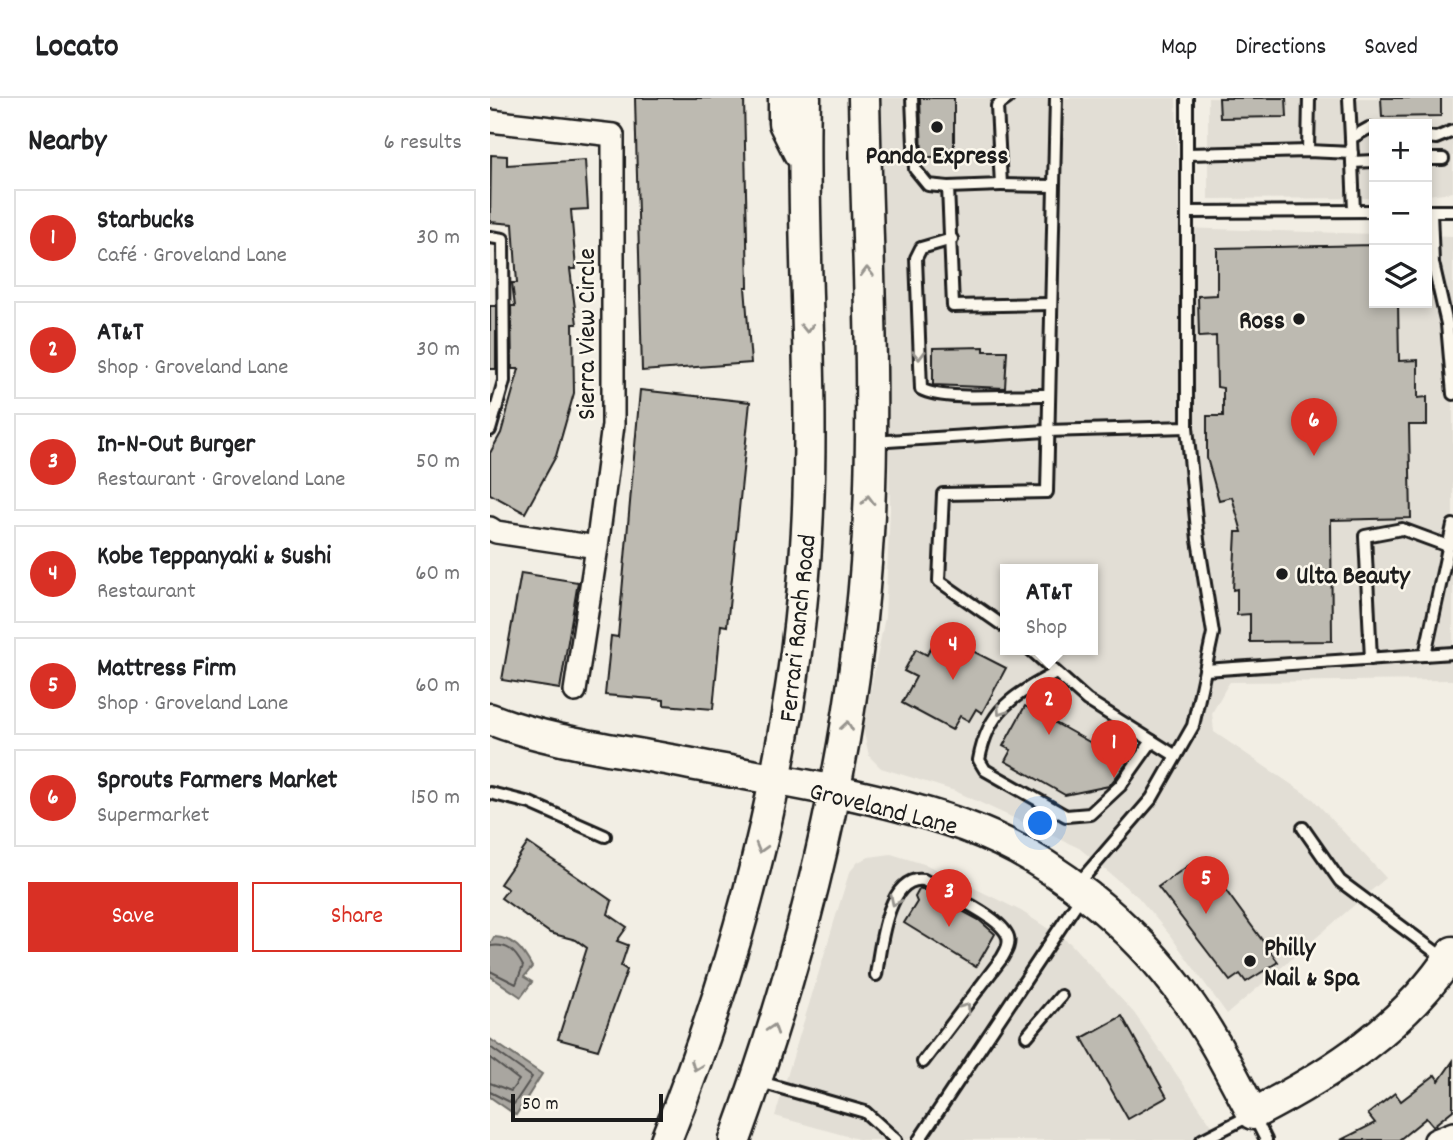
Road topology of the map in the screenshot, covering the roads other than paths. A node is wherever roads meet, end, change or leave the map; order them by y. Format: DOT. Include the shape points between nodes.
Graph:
graph roads {
  1 [pos="784,98"];
  2 [pos="805,98"];
  3 [pos="864,98"];
  4 [pos="912,98"];
  5 [pos="1008,98"];
  6 [pos="1056,98"];
  7 [pos="1187,98"];
  8 [pos="1309,98"];
  9 [pos="1349,98"];
  10 [pos="490,121"];
  11 [pos="1369,128"];
  12 [pos="1453,131"];
  13 [pos="1432,137"];
  14 [pos="1351,138"];
  15 [pos="1308,151"];
  16 [pos="1187,155"];
  17 [pos="1352,157"];
  18 [pos="1432,159"];
  19 [pos="1443,159"];
  20 [pos="1369,160"];
  21 [pos="804,162"];
  22 [pos="1001,185"];
  23 [pos="1053,186"];
  24 [pos="948,187"];
  25 [pos="1354,211"];
  26 [pos="1369,211"];
  27 [pos="1432,211"];
  28 [pos="1453,211"];
  29 [pos="1187,212"];
  30 [pos="490,237"];
  31 [pos="952,239"];
  32 [pos="1432,245"];
  33 [pos="1050,304"];
  34 [pos="1453,394"];
  35 [pos="1047,395"];
  36 [pos="1187,427"];
  37 [pos="490,430"];
  38 [pos="1046,431"];
  39 [pos="869,442"];
  40 [pos="1453,525"];
  41 [pos="492,535"];
  42 [pos="1448,546"];
  43 [pos="597,547"];
  44 [pos="1000,624"];
  45 [pos="1453,653"];
  46 [pos="1036,655"];
  47 [pos="1425,655"];
  48 [pos="1371,659"];
  49 [pos="1205,670"];
  50 [pos="1056,673"];
  51 [pos="575,691"];
  52 [pos="490,719"];
  53 [pos="1152,741"];
  54 [pos="1176,756"];
  55 [pos="776,782"];
  56 [pos="490,793"];
  57 [pos="835,793"];
  58 [pos="1303,828"];
  59 [pos="605,836"];
  60 [pos="1079,890"];
  61 [pos="1449,964"];
  62 [pos="876,975"];
  63 [pos="1061,996"];
  64 [pos="1027,1036"];
  65 [pos="923,1062"];
  66 [pos="757,1080"];
  67 [pos="1260,1127"];
  68 [pos="1453,1133"];
  69 [pos="666,1140"];
  70 [pos="735,1140"];
  71 [pos="896,1140"];
  72 [pos="919,1140"];
  73 [pos="1202,1140"];
  74 [pos="1435,1140"];
  1 -- 21 [label="main road" via="784,123"];
  2 -- 21 [label="main road, Ferrari Ranch Road"];
  39 -- 3 [label="main road, one-way"];
  4 -- 24 [label="lane" via="916,173 928,185"];
  5 -- 22 [label="lane" via="997,106"];
  6 -- 23 [label="lane"];
  7 -- 16 [label="lane"];
  8 -- 15 [label="lane"];
  9 -- 14 [label="lane"];
  10 -- 43 [label="street, Sierra View Circle" via="613,135 613,425"];
  11 -- 14 [label="lane"];
  12 -- 13 [label="lane"];
  14 -- 17 [label="lane"];
  15 -- 16 [label="lane"];
  15 -- 17 [label="lane"];
  16 -- 29 [label="lane"];
  17 -- 20 [label="lane"];
  17 -- 25 [label="lane"];
  18 -- 19 [label="lane"];
  21 -- 55 [label="main road, Ferrari Ranch Road, one-way" via="807,529 796,652"];
  22 -- 23 [label="lane"];
  22 -- 24 [label="lane"];
  23 -- 33 [label="lane"];
  24 -- 31 [label="lane"];
  25 -- 26 [label="lane"];
  25 -- 29 [label="lane"];
  27 -- 28 [label="lane"];
  29 -- 36 [label="lane"];
  30 -- 37 [label="lane" via="503,239 503,381"];
  31 -- 33 [label="lane" via="953,306"];
  31 -- 35 [label="lane, one-way" via="921,248 916,258 922,389 952,397"];
  32 -- 34 [label="lane" via="1447,324"];
  33 -- 35 [label="lane"];
  35 -- 38 [label="lane"];
  36 -- 38 [label="lane"];
  36 -- 49 [label="lane" via="1213,633"];
  38 -- 39 [label="lane"];
  38 -- 44 [label="lane" via="1047,492 943,494 939,581"];
  57 -- 39 [label="main road, one-way" via="863,596"];
  40 -- 42 [label="lane"];
  41 -- 43 [label="street"];
  42 -- 47 [label="lane"];
  42 -- 48 [label="lane" via="1402,529 1365,536"];
  43 -- 51 [label="street"];
  45 -- 47 [label="lane"];
  46 -- 50 [label="lane"];
  47 -- 48 [label="lane"];
  48 -- 49 [label="lane"];
  49 -- 54 [label="lane" via="1193,726"];
  50 -- 53 [label="lane" via="1087,700"];
  50 -- 53 [label="lane, one-way" via="1010,698 982,745 979,760 985,770 1066,816 1090,814 1120,786"];
  52 -- 55 [label="main road, Groveland Lane" via="548,736"];
  53 -- 54 [label="lane"];
  54 -- 60 [label="lane" via="1152,798"];
  55 -- 57 [label="main road, Groveland Lane"];
  55 -- 69 [label="main road, Ferrari Ranch Road, one-way" via="732,953 698,1062"];
  56 -- 59 [label="lane" via="530,803"];
  57 -- 60 [label="main road, Groveland Lane" via="916,810 968,827 1009,846"];
  66 -- 57 [label="main road, one-way" via="792,970"];
  58 -- 61 [label="lane" via="1340,881"];
  60 -- 67 [label="main road, Groveland Lane" via="1157,963 1186,998"];
  60 -- 72 [label="lane"];
  61 -- 67 [label="main road" via="1356,1053 1297,1092"];
  65 -- 62 [label="lane, one-way" via="1002,958 1008,948 1007,934 998,922 924,880 914,879 905,884 888,916 878,944"];
  63 -- 64 [label="lane"];
  66 -- 70 [label="main road"];
  66 -- 71 [label="lane" via="865,1112"];
  67 -- 73 [label="lane"];
  68 -- 74 [label="street"];
}
